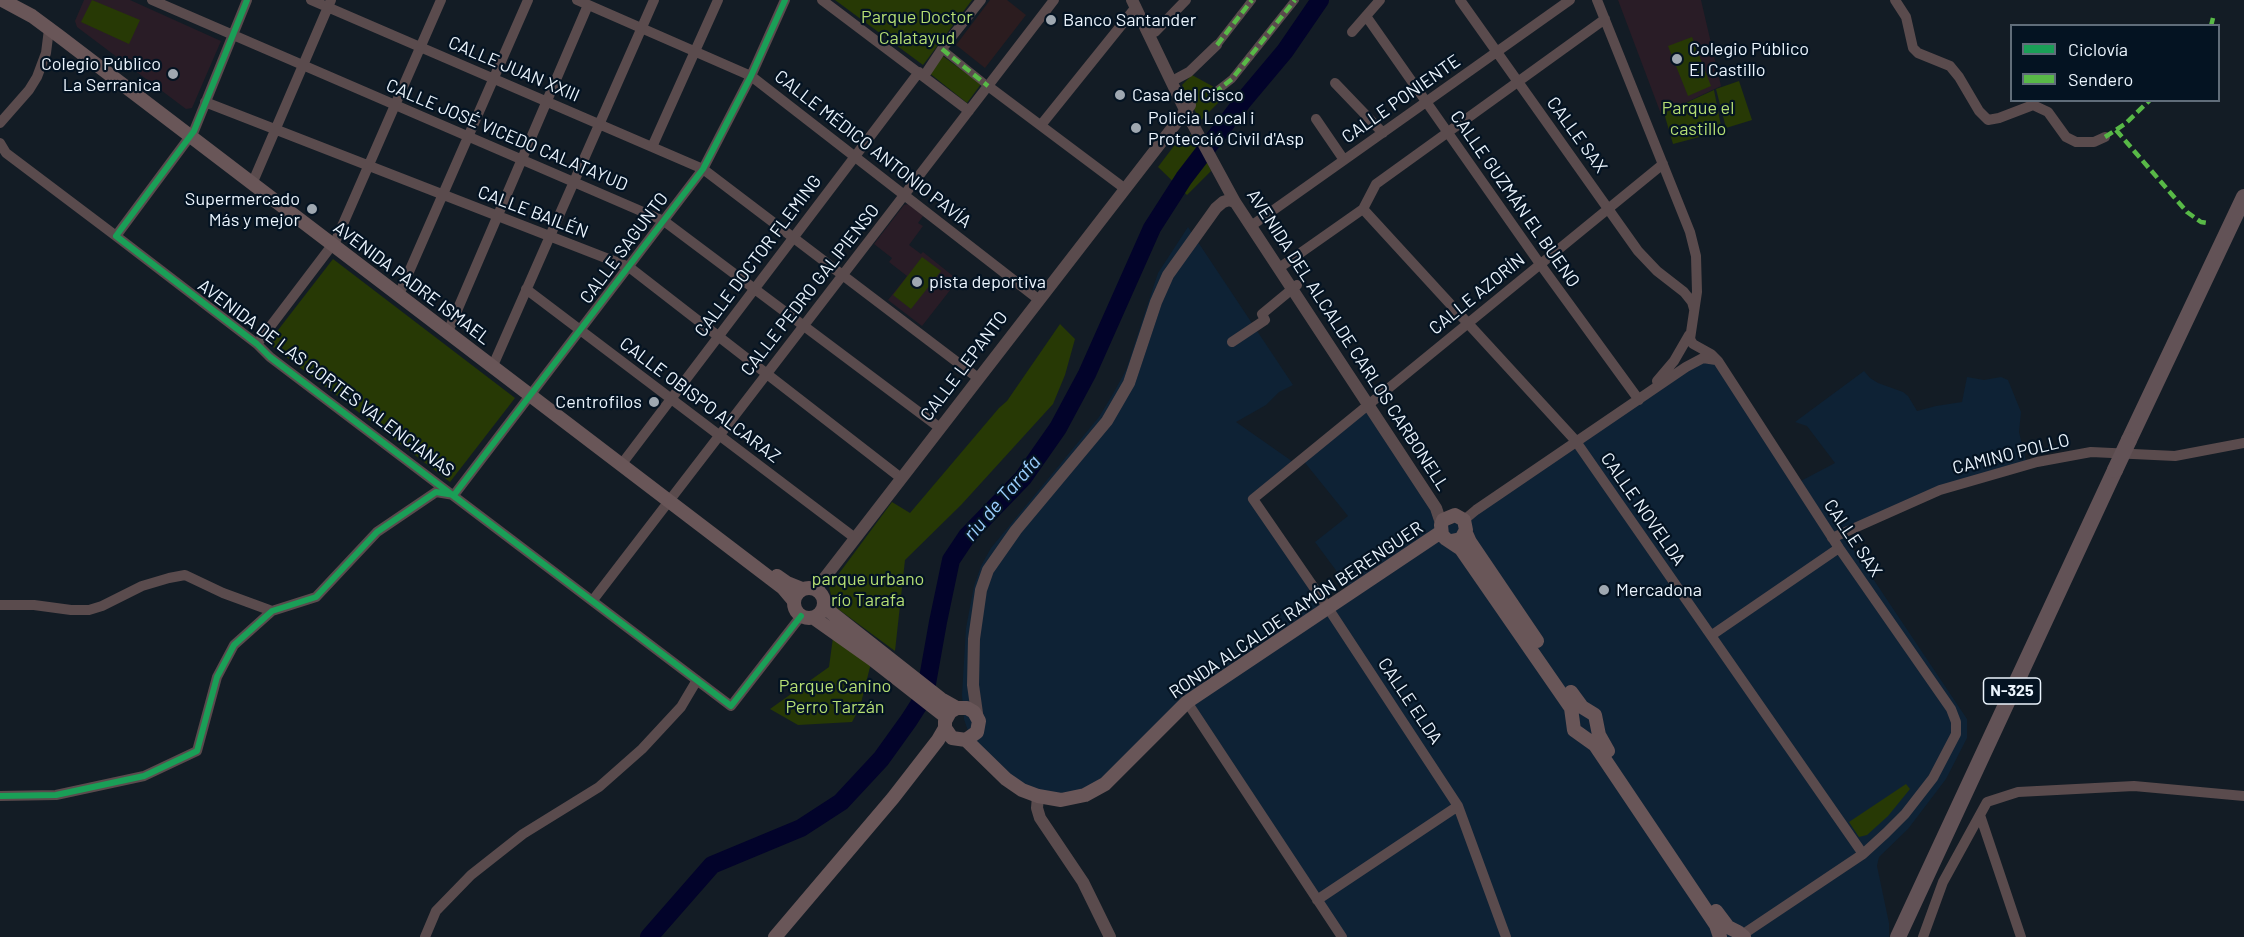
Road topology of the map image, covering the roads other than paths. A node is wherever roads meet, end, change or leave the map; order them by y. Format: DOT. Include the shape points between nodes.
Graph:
graph roads {
  1 [pos="2,0"];
  2 [pos="20,0"];
  3 [pos="152,0"];
  4 [pos="247,0"];
  5 [pos="312,0"];
  6 [pos="441,0"];
  7 [pos="528,0"];
  8 [pos="654,0"];
  9 [pos="718,0"];
  10 [pos="785,0"];
  11 [pos="822,0"];
  12 [pos="981,0"];
  13 [pos="1186,0"];
  14 [pos="1252,0"];
  15 [pos="1295,0"];
  16 [pos="1380,0"];
  17 [pos="1460,0"];
  18 [pos="1570,0"];
  19 [pos="1597,0"];
  20 [pos="1895,0"];
  21 [pos="1052,1"];
  22 [pos="583,2"];
  23 [pos="1136,2"];
  24 [pos="330,4"];
  25 [pos="1366,16"];
  26 [pos="1605,19"];
  27 [pos="642,28"];
  28 [pos="49,29"];
  29 [pos="1352,32"];
  30 [pos="1155,33"];
  31 [pos="233,35"];
  32 [pos="1216,45"];
  33 [pos="420,47"];
  34 [pos="942,50"];
  35 [pos="1497,51"];
  36 [pos="696,52"];
  37 [pos="303,65"];
  38 [pos="922,74"];
  39 [pos="751,76"];
  40 [pos="493,78"];
  41 [pos="1176,79"];
  42 [pos="1519,82"];
  43 [pos="1335,83"];
  44 [pos="988,86"];
  45 [pos="1214,93"];
  46 [pos="546,101"];
  47 [pos="205,102"];
  48 [pos="1426,102"];
  49 [pos="395,105"];
  50 [pos="1187,107"];
  51 [pos="969,111"];
  52 [pos="1316,119"];
  53 [pos="0,123"];
  54 [pos="599,124"];
  55 [pos="1041,125"];
  56 [pos="275,129"];
  57 [pos="1383,133"];
  58 [pos="1448,133"];
  59 [pos="192,134"];
  60 [pos="468,136"];
  61 [pos="2105,137"];
  62 [pos="0,143"];
  63 [pos="652,147"];
  64 [pos="854,156"];
  65 [pos="522,159"];
  66 [pos="1344,160"];
  67 [pos="1663,164"];
  68 [pos="368,165"];
  69 [pos="703,169"];
  70 [pos="254,181"];
  71 [pos="574,182"];
  72 [pos="1226,182"];
  73 [pos="1124,188"];
  74 [pos="442,194"];
  75 [pos="905,195"];
  76 [pos="2244,197"];
  77 [pos="1235,202"];
  78 [pos="1609,208"];
  79 [pos="1363,209"];
  80 [pos="497,216"];
  81 [pos="664,221"];
  82 [pos="1254,224"];
  83 [pos="116,236"];
  84 [pos="550,236"];
  85 [pos="792,237"];
  86 [pos="335,243"];
  87 [pos="1540,264"];
  88 [pos="1281,266"];
  89 [pos="629,267"];
  90 [pos="843,275"];
  91 [pos="1294,286"];
  92 [pos="754,288"];
  93 [pos="401,290"];
  94 [pos="526,290"];
  95 [pos="1038,298"];
  96 [pos="1695,306"];
  97 [pos="1468,323"];
  98 [pos="804,326"];
  99 [pos="450,327"];
  100 [pos="580,330"];
  101 [pos="1689,335"];
  102 [pos="719,337"];
  103 [pos="1232,342"];
  104 [pos="257,344"];
  105 [pos="495,361"];
  106 [pos="1718,361"];
  107 [pos="767,374"];
  108 [pos="978,378"];
  109 [pos="532,393"];
  110 [pos="1638,398"];
  111 [pos="672,399"];
  112 [pos="1370,402"];
  113 [pos="940,428"];
  114 [pos="719,436"];
  115 [pos="1575,440"];
  116 [pos="2244,443"];
  117 [pos="623,462"];
  118 [pos="901,478"];
  119 [pos="454,495"];
  120 [pos="671,499"];
  121 [pos="1253,500"];
  122 [pos="1461,521"];
  123 [pos="1444,532"];
  124 [pos="855,538"];
  125 [pos="1836,543"];
  126 [pos="804,593"];
  127 [pos="593,600"];
  128 [pos="0,605"];
  129 [pos="824,607"];
  130 [pos="1328,608"];
  131 [pos="272,611"];
  132 [pos="807,617"];
  133 [pos="1712,635"];
  134 [pos="697,681"];
  135 [pos="1187,702"];
  136 [pos="960,707"];
  137 [pos="1588,711"];
  138 [pos="1573,717"];
  139 [pos="946,723"];
  140 [pos="1596,728"];
  141 [pos="969,733"];
  142 [pos="1582,736"];
  143 [pos="0,796"];
  144 [pos="1038,796"];
  145 [pos="2244,796"];
  146 [pos="892,798"];
  147 [pos="1458,806"];
  148 [pos="1980,815"];
  149 [pos="1863,854"];
  150 [pos="1317,900"];
  151 [pos="1910,913"];
  152 [pos="1740,934"];
  153 [pos="425,937"];
  154 [pos="775,937"];
  155 [pos="1110,937"];
  156 [pos="1342,937"];
  157 [pos="1506,937"];
  158 [pos="1721,937"];
  159 [pos="1898,937"];
  160 [pos="1905,937"];
  161 [pos="1923,937"];
  162 [pos="2021,937"];
  1 -- 28 [label="main road, AVENIDA PADRE ISMAEL"];
  2 -- 59 [label="main road, AVENIDA PADRE ISMAEL"];
  3 -- 31 [label="street, CALLE JOSÉ VICEDO CALATAYUD"];
  4 -- 31 [label="street"];
  5 -- 24 [label="street, CALLE JUAN XXIII"];
  6 -- 33 [label="street"];
  7 -- 40 [label="street"];
  8 -- 27 [label="street"];
  9 -- 36 [label="street"];
  10 -- 39 [label="street, CALLE SAGUNTO"];
  11 -- 38 [label="street"];
  12 -- 34 [label="street, CALLE DOCTOR FLEMING"];
  13 -- 30 [label="street"];
  14 -- 32 [label="street"];
  15 -- 45 [label="street" via="1232,79"];
  16 -- 25 [label="street"];
  17 -- 35 [label="street, CALLE SAX"];
  18 -- 35 [label="street, CALLE PONIENTE"];
  19 -- 26 [label="street"];
  20 -- 61 [label="street" via="1906,17 1913,48 1950,66 1988,120 2033,105 2048,112 2066,137 2076,142 2094,142"];
  21 -- 44 [label="street, CALLE PEDRO GALIPIENSO"];
  22 -- 27 [label="street, CALLE MÉDICO ANTONIO PAVÍA"];
  22 -- 46 [label="street"];
  23 -- 30 [label="street"];
  23 -- 50 [label="street"];
  23 -- 55 [label="street"];
  24 -- 33 [label="street, CALLE JUAN XXIII"];
  24 -- 37 [label="street"];
  25 -- 29 [label="street"];
  25 -- 48 [label="street, CALLE GUZMÁN EL BUENO"];
  26 -- 42 [label="street"];
  26 -- 67 [label="street"];
  27 -- 36 [label="street, CALLE MÉDICO ANTONIO PAVÍA"];
  27 -- 54 [label="street"];
  28 -- 53 [label="street" via="37,77"];
  28 -- 59 [label="main road, AVENIDA PADRE ISMAEL"];
  30 -- 41 [label="street"];
  31 -- 37 [label="street, CALLE JOSÉ VICEDO CALATAYUD"];
  31 -- 47 [label="street"];
  32 -- 41 [label="street" via="1189,72"];
  33 -- 40 [label="street, CALLE JUAN XXIII"];
  33 -- 49 [label="street"];
  34 -- 38 [label="street, CALLE DOCTOR FLEMING"];
  34 -- 44 [label="street"];
  35 -- 42 [label="street, CALLE SAX"];
  35 -- 48 [label="street, CALLE PONIENTE"];
  36 -- 39 [label="street, CALLE MÉDICO ANTONIO PAVÍA"];
  36 -- 63 [label="street"];
  37 -- 49 [label="street, CALLE JOSÉ VICEDO CALATAYUD"];
  37 -- 56 [label="street"];
  38 -- 51 [label="street"];
  38 -- 64 [label="street, CALLE DOCTOR FLEMING"];
  39 -- 64 [label="street, CALLE MÉDICO ANTONIO PAVÍA"];
  39 -- 69 [label="street, CALLE SAGUNTO"];
  40 -- 46 [label="street, CALLE JUAN XXIII"];
  40 -- 60 [label="street"];
  41 -- 50 [label="street"];
  42 -- 58 [label="street"];
  42 -- 78 [label="street, CALLE SAX"];
  43 -- 57 [label="street"];
  44 -- 51 [label="street, CALLE PEDRO GALIPIENSO"];
  44 -- 55 [label="street"];
  46 -- 54 [label="street, CALLE JUAN XXIII"];
  46 -- 65 [label="street"];
  47 -- 56 [label="street, CALLE BAILÉN"];
  47 -- 59 [label="street"];
  48 -- 57 [label="street, CALLE PONIENTE"];
  48 -- 58 [label="street, CALLE GUZMÁN EL BUENO"];
  49 -- 60 [label="street, CALLE JOSÉ VICEDO CALATAYUD"];
  49 -- 68 [label="street"];
  50 -- 72 [label="street"];
  50 -- 73 [label="street, CALLE LEPANTO"];
  51 -- 75 [label="street, CALLE PEDRO GALIPIENSO"];
  52 -- 66 [label="street"];
  54 -- 63 [label="street, CALLE JUAN XXIII"];
  54 -- 71 [label="street"];
  55 -- 73 [label="street"];
  56 -- 68 [label="street, CALLE BAILÉN"];
  56 -- 70 [label="street"];
  57 -- 66 [label="street, CALLE PONIENTE"];
  58 -- 79 [label="street" via="1376,184"];
  58 -- 87 [label="street, CALLE GUZMÁN EL BUENO"];
  59 -- 70 [label="main road, AVENIDA PADRE ISMAEL"];
  59 -- 83 [label="street"];
  60 -- 65 [label="street, CALLE JOSÉ VICEDO CALATAYUD"];
  60 -- 74 [label="street"];
  62 -- 83 [label="street, AVENIDA DE LAS CORTES VALENCIANAS" via="6,153"];
  63 -- 69 [label="street, CALLE JUAN XXIII"];
  64 -- 75 [label="street, CALLE MÉDICO ANTONIO PAVÍA"];
  64 -- 85 [label="street, CALLE DOCTOR FLEMING"];
  65 -- 71 [label="street, CALLE JOSÉ VICEDO CALATAYUD"];
  65 -- 80 [label="street"];
  66 -- 82 [label="street, CALLE PONIENTE"];
  67 -- 78 [label="street, CALLE AZORÍN"];
  67 -- 96 [label="street" via="1682,208 1696,256"];
  68 -- 74 [label="street, CALLE BAILÉN"];
  68 -- 86 [label="street"];
  69 -- 81 [label="street, CALLE SAGUNTO"];
  69 -- 85 [label="street, CALLE JUAN XXIII"];
  70 -- 86 [label="main road, AVENIDA PADRE ISMAEL"];
  71 -- 81 [label="street, CALLE JOSÉ VICEDO CALATAYUD"];
  71 -- 84 [label="street"];
  72 -- 77 [label="street, AVENIDA DEL ALCALDE CARLOS CARBONELL"];
  72 -- 82 [label="street, AVENIDA DEL ALCALDE CARLOS CARBONELL"];
  72 -- 136 [label="street" via="1160,279 1125,380 1103,419 984,567 972,609 968,692"];
  73 -- 95 [label="street, CALLE LEPANTO"];
  74 -- 80 [label="street, CALLE BAILÉN"];
  74 -- 93 [label="street"];
  75 -- 90 [label="street, CALLE PEDRO GALIPIENSO"];
  75 -- 95 [label="street, CALLE MÉDICO ANTONIO PAVÍA"];
  76 -- 151 [label="highway, N-325, bridge"];
  77 -- 82 [label="street, AVENIDA DEL ALCALDE CARLOS CARBONELL"];
  77 -- 141 [label="street" via="1228,200 1215,208 1168,275 1129,383 1107,421 1016,530 988,570 974,639"];
  78 -- 87 [label="street, CALLE AZORÍN"];
  78 -- 96 [label="street, CALLE SAX" via="1642,256"];
  79 -- 88 [label="street"];
  79 -- 97 [label="street, CALLE NOVELDA"];
  80 -- 84 [label="street, CALLE BAILÉN"];
  80 -- 99 [label="street"];
  81 -- 89 [label="street, CALLE SAGUNTO"];
  81 -- 92 [label="street, CALLE JOSÉ VICEDO CALATAYUD"];
  82 -- 88 [label="street, AVENIDA DEL ALCALDE CARLOS CARBONELL"];
  83 -- 104 [label="street, AVENIDA DE LAS CORTES VALENCIANAS"];
  84 -- 89 [label="street, CALLE BAILÉN"];
  84 -- 94 [label="street"];
  85 -- 90 [label="street, CALLE JUAN XXIII"];
  85 -- 92 [label="street, CALLE DOCTOR FLEMING"];
  86 -- 93 [label="main road, AVENIDA PADRE ISMAEL"];
  86 -- 104 [label="street"];
  86 -- 109 [label="main road, AVENIDA PADRE ISMAEL"];
  87 -- 97 [label="street, CALLE AZORÍN"];
  87 -- 110 [label="street, CALLE GUZMÁN EL BUENO"];
  88 -- 91 [label="street, AVENIDA DEL ALCALDE CARLOS CARBONELL"];
  89 -- 100 [label="street, CALLE SAGUNTO"];
  89 -- 102 [label="street, CALLE BAILÉN"];
  90 -- 98 [label="street, CALLE PEDRO GALIPIENSO"];
  90 -- 108 [label="street, CALLE JUAN XXIII"];
  91 -- 103 [label="street" via="1262,314 1265,320"];
  91 -- 112 [label="street, AVENIDA DEL ALCALDE CARLOS CARBONELL"];
  92 -- 98 [label="street, CALLE JOSÉ VICEDO CALATAYUD"];
  92 -- 102 [label="street, CALLE DOCTOR FLEMING"];
  93 -- 99 [label="main road, AVENIDA PADRE ISMAEL"];
  94 -- 100 [label="street, CALLE OBISPO ALCARAZ"];
  94 -- 105 [label="street"];
  95 -- 108 [label="street, CALLE LEPANTO"];
  96 -- 101 [label="street"];
  97 -- 112 [label="street, CALLE AZORÍN"];
  97 -- 115 [label="street, CALLE NOVELDA"];
  98 -- 107 [label="street, CALLE PEDRO GALIPIENSO"];
  98 -- 113 [label="street, CALLE JOSÉ VICEDO CALATAYUD"];
  99 -- 105 [label="main road, AVENIDA PADRE ISMAEL"];
  100 -- 109 [label="street, CALLE SAGUNTO"];
  100 -- 111 [label="street, CALLE OBISPO ALCARAZ"];
  101 -- 106 [label="street" via="1693,344"];
  101 -- 110 [label="street" via="1666,371"];
  102 -- 107 [label="street, CALLE BAILÉN"];
  102 -- 111 [label="street, CALLE DOCTOR FLEMING"];
  104 -- 119 [label="street, AVENIDA DE LAS CORTES VALENCIANAS"];
  105 -- 109 [label="main road, AVENIDA PADRE ISMAEL"];
  106 -- 110 [label="street" via="1695,361"];
  106 -- 125 [label="street, CALLE SAX"];
  107 -- 114 [label="street, CALLE PEDRO GALIPIENSO"];
  107 -- 118 [label="street, CALLE BAILÉN"];
  108 -- 113 [label="street, CALLE LEPANTO"];
  109 -- 117 [label="main road, AVENIDA PADRE ISMAEL"];
  109 -- 119 [label="street, CALLE SAGUNTO"];
  110 -- 115 [label="street"];
  111 -- 114 [label="street, CALLE OBISPO ALCARAZ"];
  111 -- 117 [label="street, CALLE DOCTOR FLEMING"];
  112 -- 121 [label="street, CALLE AZORÍN"];
  112 -- 122 [label="street, AVENIDA DEL ALCALDE CARLOS CARBONELL" via="1441,504"];
  112 -- 123 [label="street, AVENIDA DEL ALCALDE CARLOS CARBONELL" via="1436,508"];
  113 -- 118 [label="street, CALLE LEPANTO"];
  114 -- 120 [label="street, CALLE PEDRO GALIPIENSO"];
  114 -- 124 [label="street, CALLE OBISPO ALCARAZ"];
  115 -- 122 [label="street"];
  115 -- 133 [label="street, CALLE NOVELDA"];
  116 -- 125 [label="street, CAMINO POLLO" via="2175,456 2091,452 2037,462 1940,489"];
  117 -- 120 [label="main road, AVENIDA PADRE ISMAEL"];
  118 -- 124 [label="street, CALLE LEPANTO"];
  119 -- 127 [label="street, AVENIDA DE LAS CORTES VALENCIANAS"];
  119 -- 131 [label="street" via="436,492 377,532 316,597"];
  120 -- 126 [label="main road, AVENIDA PADRE ISMAEL"];
  120 -- 127 [label="street, CALLE PEDRO GALIPIENSO"];
  121 -- 130 [label="street, CALLE ELDA"];
  122 -- 123 [label="main road" via="1447,517"];
  122 -- 123 [label="main road" via="1461,539"];
  122 -- 137 [label="main road, AVENIDA DEL ALCALDE CARLOS CARBONELL" via="1470,542 1578,703"];
  123 -- 130 [label="main road, RONDA ALCALDE RAMÓN BERENGUER"];
  123 -- 138 [label="main road, AVENIDA DEL ALCALDE CARLOS CARBONELL" via="1461,549 1571,708"];
  124 -- 126 [label="street, CALLE LEPANTO"];
  125 -- 133 [label="street, CAMINO POLLO"];
  125 -- 149 [label="street, CALLE SAX" via="1951,709 1956,722 1951,747 1922,794"];
  126 -- 129 [label="main road" via="824,596"];
  126 -- 132 [label="main road" via="796,610"];
  127 -- 134 [label="street, AVENIDA DE LAS CORTES VALENCIANAS"];
  128 -- 131 [label="street" via="89,610 142,586 185,575"];
  129 -- 132 [label="main road" via="822,612"];
  129 -- 136 [label="main road" via="941,699"];
  130 -- 135 [label="main road, RONDA ALCALDE RAMÓN BERENGUER"];
  130 -- 147 [label="street, CALLE ELDA"];
  131 -- 143 [label="street" via="234,645 217,677 197,751 144,776 56,795"];
  132 -- 134 [label="street, AVENIDA DE LAS CORTES VALENCIANAS" via="731,706"];
  132 -- 139 [label="main road" via="863,652"];
  133 -- 149 [label="street, CALLE NOVELDA"];
  134 -- 153 [label="street" via="681,707 599,787 523,834 471,875 436,911"];
  135 -- 144 [label="main road, RONDA ALCALDE RAMÓN BERENGUER" via="1105,784 1086,795 1061,800"];
  135 -- 150 [label="street"];
  136 -- 139 [label="main road" via="950,712"];
  136 -- 141 [label="main road" via="974,712"];
  137 -- 138 [label="main road" via="1579,711"];
  137 -- 140 [label="main road, AVENIDA DEL ALCALDE CARLOS CARBONELL" via="1598,722"];
  138 -- 142 [label="main road, AVENIDA DEL ALCALDE CARLOS CARBONELL" via="1574,730"];
  139 -- 141 [label="main road" via="950,736"];
  139 -- 146 [label="main road"];
  140 -- 142 [label="main road"];
  140 -- 152 [label="main road, AVENIDA DEL ALCALDE CARLOS CARBONELL" via="1723,922"];
  141 -- 144 [label="main road, RONDA ALCALDE RAMÓN BERENGUER" via="996,770 1022,790"];
  141 -- 146 [label="main road" via="945,746"];
  142 -- 158 [label="main road, AVENIDA DEL ALCALDE CARLOS CARBONELL" via="1595,745"];
  144 -- 155 [label="street" via="1040,818 1083,882"];
  145 -- 148 [label="street" via="2134,786 2018,792 1987,802"];
  146 -- 154 [label="main road"];
  147 -- 150 [label="street"];
  147 -- 157 [label="street, CALLE ELDA"];
  148 -- 161 [label="street" via="1943,882"];
  148 -- 162 [label="street"];
  149 -- 152 [label="street"];
  150 -- 156 [label="street"];
  151 -- 159 [label="highway, N-325"];
  151 -- 160 [label="highway, N-325"];
  152 -- 158 [label="main road, AVENIDA DEL ALCALDE CARLOS CARBONELL" via="1726,932"];
}
